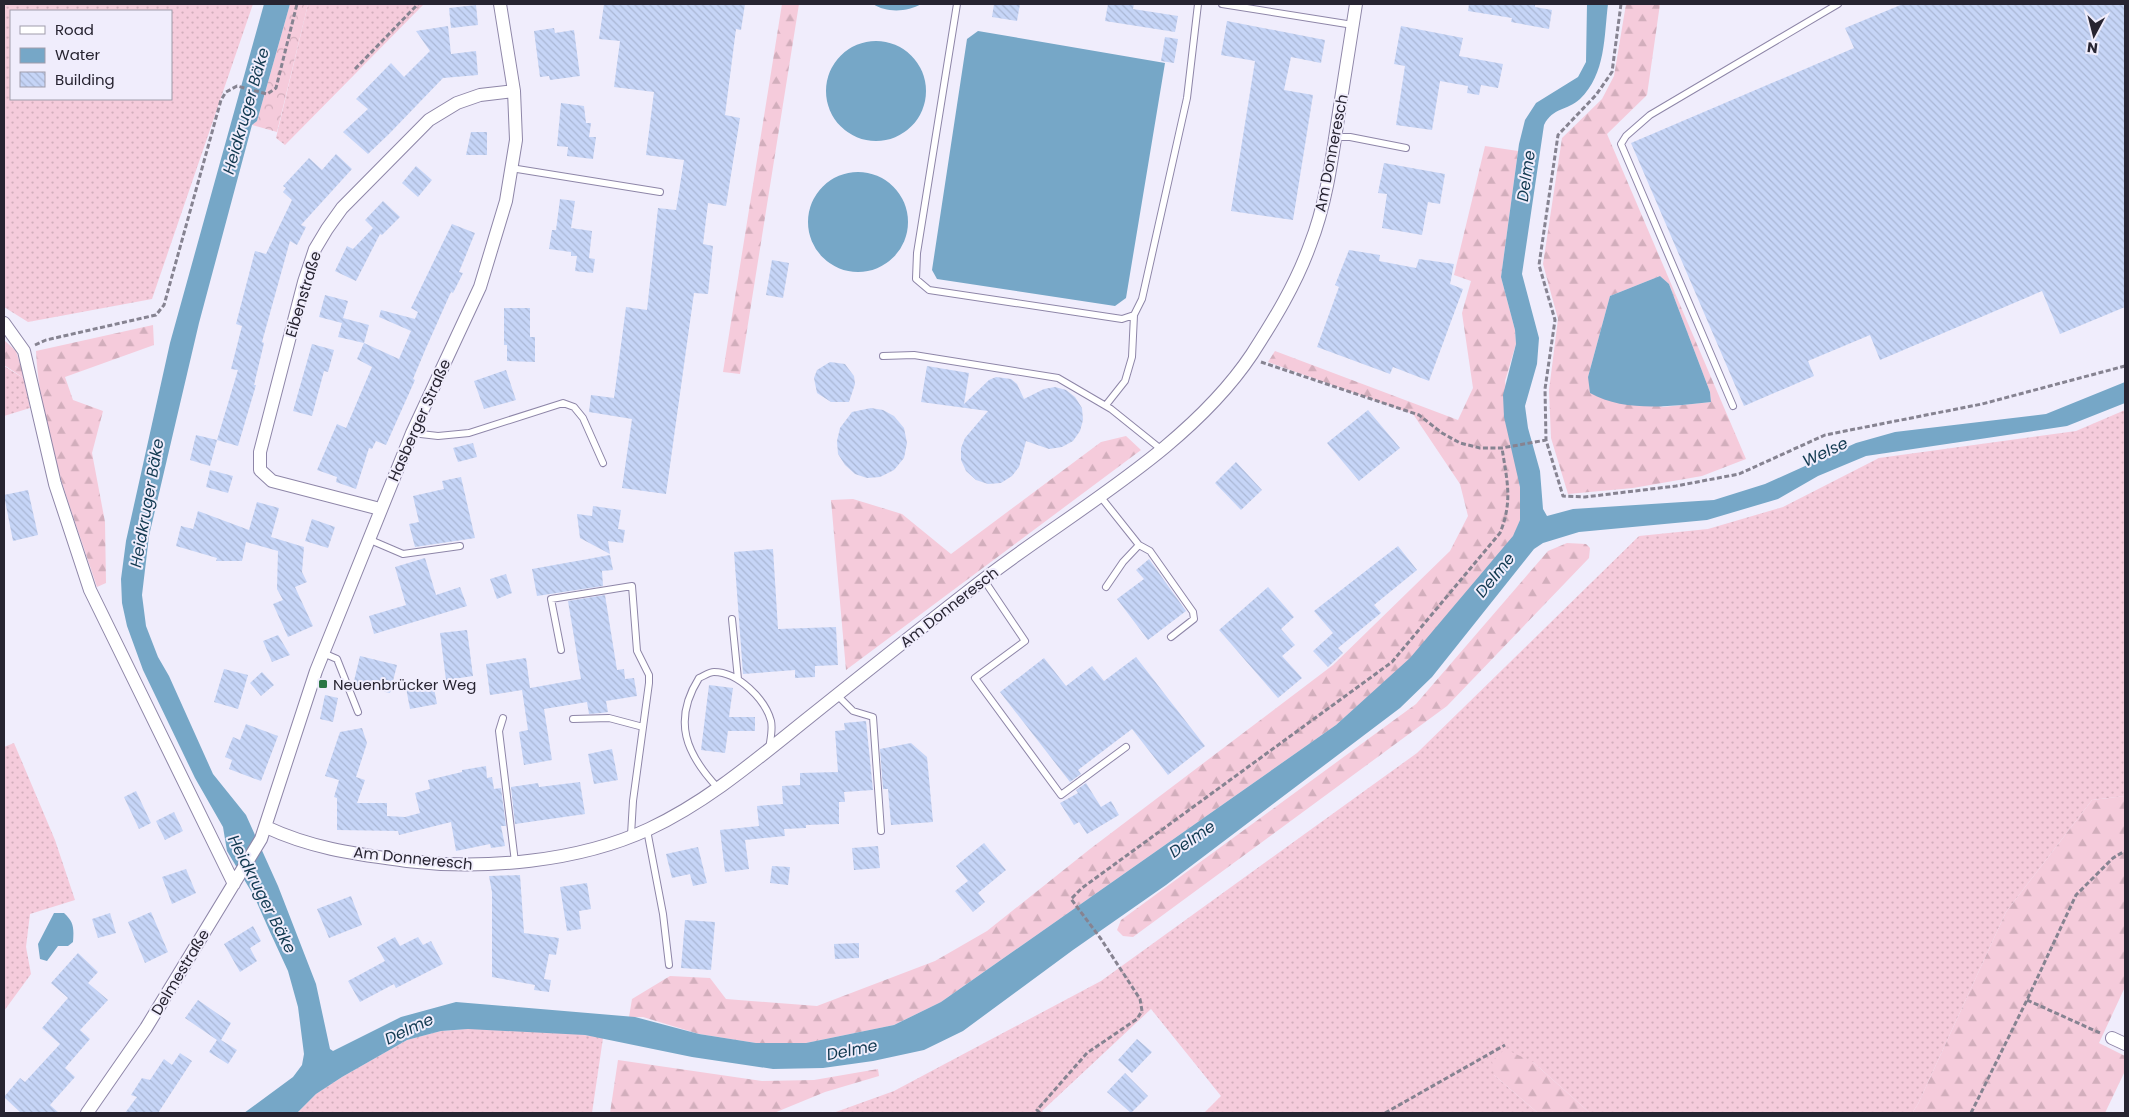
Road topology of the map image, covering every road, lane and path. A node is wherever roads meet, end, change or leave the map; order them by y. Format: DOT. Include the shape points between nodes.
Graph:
graph roads {
  1 [pos="297,4"];
  2 [pos="418,4"];
  3 [pos="500,4"];
  4 [pos="957,4"];
  5 [pos="1198,4"];
  6 [pos="1222,4"];
  7 [pos="1356,4"];
  8 [pos="1621,4"];
  9 [pos="1838,4"];
  10 [pos="1353,25"];
  11 [pos="355,69"];
  12 [pos="514,90"];
  13 [pos="1335,137"];
  14 [pos="1406,148"];
  15 [pos="511,168"];
  16 [pos="660,192"];
  17 [pos="1134,315"];
  18 [pos="4,322"];
  19 [pos="24,351"];
  20 [pos="883,356"];
  21 [pos="1250,357"];
  22 [pos="2125,366"];
  23 [pos="1106,405"];
  24 [pos="1733,406"];
  25 [pos="412,432"];
  26 [pos="1546,440"];
  27 [pos="1502,448"];
  28 [pos="1162,450"];
  29 [pos="603,463"];
  30 [pos="1099,495"];
  31 [pos="380,509"];
  32 [pos="368,539"];
  33 [pos="460,546"];
  34 [pos="1139,546"];
  35 [pos="984,580"];
  36 [pos="1106,587"];
  37 [pos="732,619"];
  38 [pos="1171,637"];
  39 [pos="561,650"];
  40 [pos="323,653"];
  41 [pos="738,678"];
  42 [pos="837,695"];
  43 [pos="358,712"];
  44 [pos="503,718"];
  45 [pos="573,719"];
  46 [pos="643,727"];
  47 [pos="1126,747"];
  48 [pos="769,750"];
  49 [pos="718,788"];
  50 [pos="266,827"];
  51 [pos="647,830"];
  52 [pos="881,831"];
  53 [pos="631,835"];
  54 [pos="2125,851"];
  55 [pos="515,862"];
  56 [pos="234,884"];
  57 [pos="669,965"];
  58 [pos="2027,1000"];
  59 [pos="2112,1038"];
  60 [pos="2125,1044"];
  61 [pos="1506,1045"];
  62 [pos="87,1113"];
  63 [pos="1040,1113"];
  64 [pos="1385,1113"];
  65 [pos="1971,1113"];
  1 -- 19 [label="path" via="276,88 268,94 237,86 220,100 164,305 156,315 46,340"];
  2 -- 11 [label="path"];
  3 -- 12 [label="street, Hasberger Straße"];
  4 -- 17 [label="lane" via="917,253 916,279 930,290 1122,319"];
  5 -- 17 [label="lane" via="1187,98 1142,299"];
  6 -- 10 [label="lane"];
  7 -- 10 [label="street, Am Donneresch"];
  8 -- 26 [label="path" via="1612,72 1596,96 1558,135 1539,264 1555,320 1545,389"];
  9 -- 24 [label="lane" via="1650,115 1621,144"];
  10 -- 13 [label="street, Am Donneresch"];
  12 -- 15 [label="street, Hasberger Straße" via="516,140"];
  12 -- 31 [label="street, Eibenstraße" via="480,95 457,103 429,120 342,208 315,249 304,282 260,452 260,470 272,481"];
  13 -- 14 [label="lane"];
  13 -- 21 [label="street, Am Donneresch" via="1327,191 1310,246 1283,303"];
  15 -- 16 [label="lane"];
  15 -- 25 [label="street, Hasberger Straße" via="506,201 480,287"];
  17 -- 23 [label="lane" via="1132,357 1125,381"];
  18 -- 19 [label="street"];
  19 -- 56 [label="street" via="55,484 90,590"];
  20 -- 23 [label="lane" via="914,355 1058,378"];
  21 -- 27 [label="path" via="1419,415 1460,443 1480,448"];
  21 -- 28 [label="street, Am Donneresch" via="1210,406"];
  22 -- 26 [label="path" via="1982,404 1825,435 1738,474 1676,486 1585,497 1563,496"];
  23 -- 28 [label="lane"];
  25 -- 29 [label="lane" via="438,436 470,433 563,403 574,407 583,418"];
  25 -- 31 [label="street, Hasberger Straße"];
  26 -- 27 [label="path"];
  27 -- 63 [label="path" via="1509,496 1508,514 1500,533 1392,662 1071,899 1140,999 1142,1011 1137,1019 1086,1053 1037,1110"];
  28 -- 30 [label="street, Am Donneresch"];
  30 -- 34 [label="lane"];
  30 -- 35 [label="street, Am Donneresch"];
  31 -- 32 [label="street, Hasberger Straße"];
  32 -- 33 [label="lane" via="403,554"];
  32 -- 40 [label="street, Hasberger Straße"];
  34 -- 36 [label="lane"];
  34 -- 38 [label="lane" via="1150,551 1193,612 1194,619"];
  35 -- 42 [label="street, Am Donneresch"];
  35 -- 47 [label="lane" via="1025,641 975,678 1061,795"];
  37 -- 41 [label="lane"];
  39 -- 46 [label="lane" via="551,599 632,586 637,651 649,675"];
  40 -- 43 [label="lane" via="337,659"];
  40 -- 50 [label="street, Hasberger Straße"];
  41 -- 48 [label="lane" via="763,705 771,722"];
  41 -- 49 [label="lane" via="712,672 699,678 687,702 686,736 692,755"];
  42 -- 48 [label="street, Am Donneresch"];
  42 -- 52 [label="lane" via="853,711 873,717"];
  44 -- 55 [label="lane" via="499,731"];
  45 -- 46 [label="lane" via="609,718"];
  46 -- 53 [label="lane"];
  48 -- 49 [label="street, Am Donneresch"];
  49 -- 51 [label="street, Am Donneresch"];
  50 -- 55 [label="street, Am Donneresch" via="324,849 388,858 478,865"];
  50 -- 56 [label="street, Delmestraße"];
  51 -- 53 [label="street, Am Donneresch"];
  51 -- 57 [label="lane"];
  53 -- 55 [label="street, Am Donneresch" via="568,854"];
  54 -- 58 [label="path" via="2076,895"];
  56 -- 62 [label="street, Delmestraße" via="146,1028"];
  58 -- 59 [label="path"];
  58 -- 65 [label="path"];
  59 -- 60 [label="street"];
  61 -- 64 [label="path"];
}
